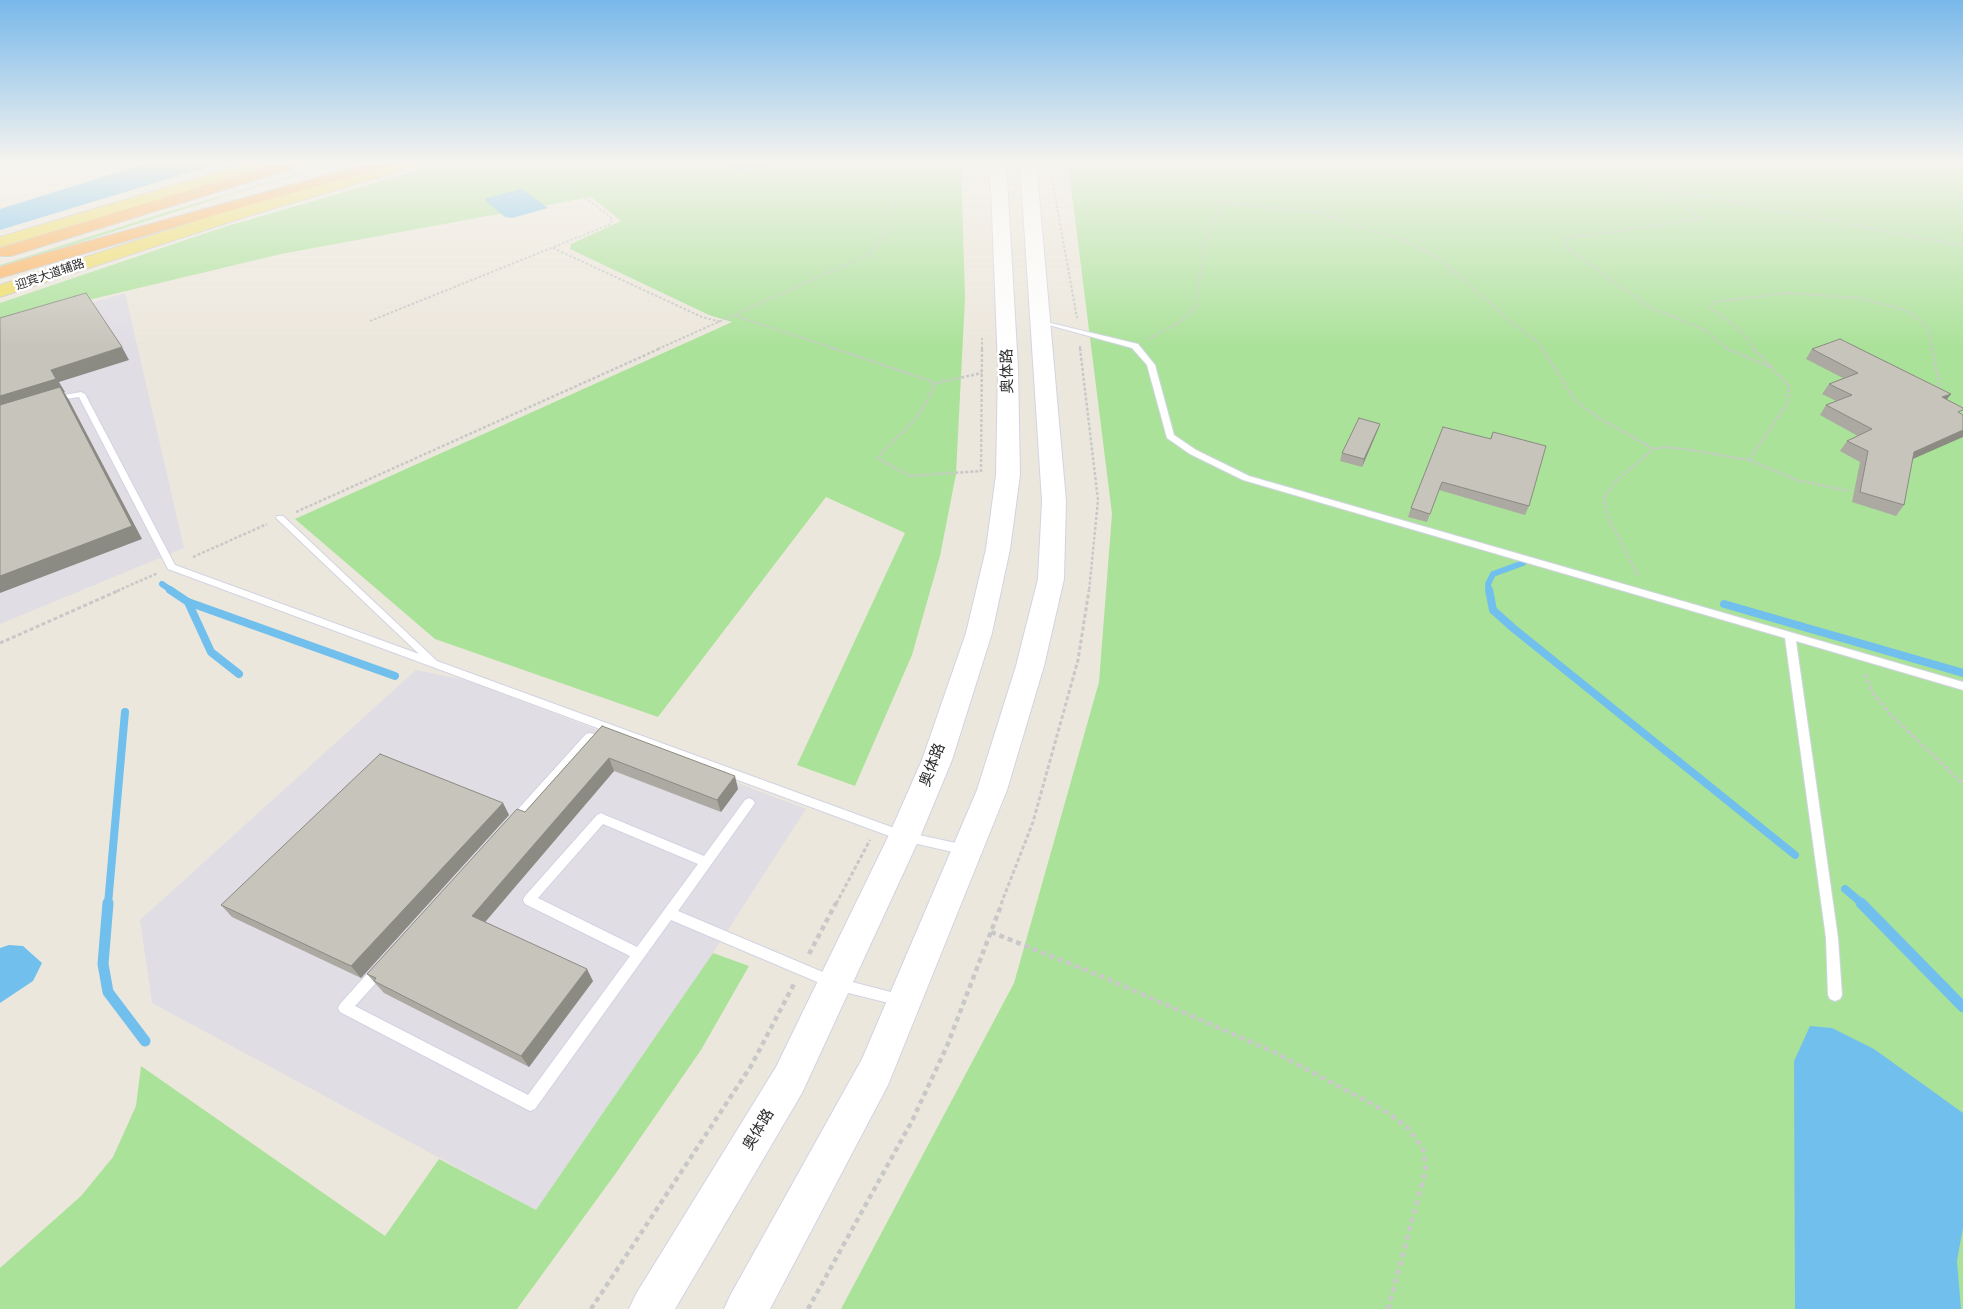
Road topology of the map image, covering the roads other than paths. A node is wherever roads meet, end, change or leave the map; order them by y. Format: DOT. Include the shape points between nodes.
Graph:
graph roads {
  1 [pos="64,223"];
  2 [pos="104,223"];
  3 [pos="115,223"];
  4 [pos="155,223"];
  5 [pos="171,223"];
  6 [pos="208,223"];
  7 [pos="1001,223"];
  8 [pos="1033,223"];
  9 [pos="0,242"];
  10 [pos="0,254"];
  11 [pos="0,259"];
  12 [pos="24,266"];
  13 [pos="0,273"];
  14 [pos="0,291"];
  15 [pos="1040,321"];
  16 [pos="45,402"];
  17 [pos="280,518"];
  18 [pos="1790,636"];
  19 [pos="437,665"];
  20 [pos="1963,686"];
  21 [pos="590,737"];
  22 [pos="749,803"];
  23 [pos="504,832"];
  24 [pos="904,837"];
  25 [pos="967,850"];
  26 [pos="706,862"];
  27 [pos="669,912"];
  28 [pos="639,954"];
  29 [pos="391,957"];
  30 [pos="836,984"];
  31 [pos="1835,995"];
  32 [pos="904,1001"];
  33 [pos="651,1309"];
  34 [pos="746,1309"];
  1 -- 9 [label="main road"];
  2 -- 10 [label="highway"];
  3 -- 11 [label="highway"];
  4 -- 12 [label="highway"];
  5 -- 12 [label="highway"];
  6 -- 14 [label="main road, 迎宾大道辅路"];
  7 -- 24 [label="main road, 奥体路" via="1008,368 1008,475 998,550 979,633 936,760"];
  8 -- 15 [label="main road"];
  12 -- 13 [label="highway"];
  15 -- 18 [label="lane" via="1135,346 1151,365 1170,436 1193,452 1246,478"];
  15 -- 25 [label="main road" via="1054,501 1050,579 1025,683 992,790"];
  16 -- 19 [label="lane" via="81,394 172,567"];
  17 -- 19 [label="lane"];
  18 -- 20 [label="lane"];
  18 -- 31 [label="lane" via="1832,938"];
  19 -- 24 [label="lane"];
  21 -- 23 [label="lane"];
  22 -- 26 [label="lane"];
  24 -- 25 [label="lane"];
  24 -- 30 [label="main road, 奥体路"];
  25 -- 32 [label="main road"];
  26 -- 27 [label="lane"];
  26 -- 28 [label="lane" via="601,818 529,900"];
  27 -- 28 [label="lane"];
  27 -- 30 [label="lane"];
  28 -- 29 [label="lane" via="530,1104 344,1008"];
  30 -- 32 [label="lane"];
  30 -- 33 [label="main road, 奥体路" via="789,1080"];
  32 -- 34 [label="main road" via="875,1072"];
}
